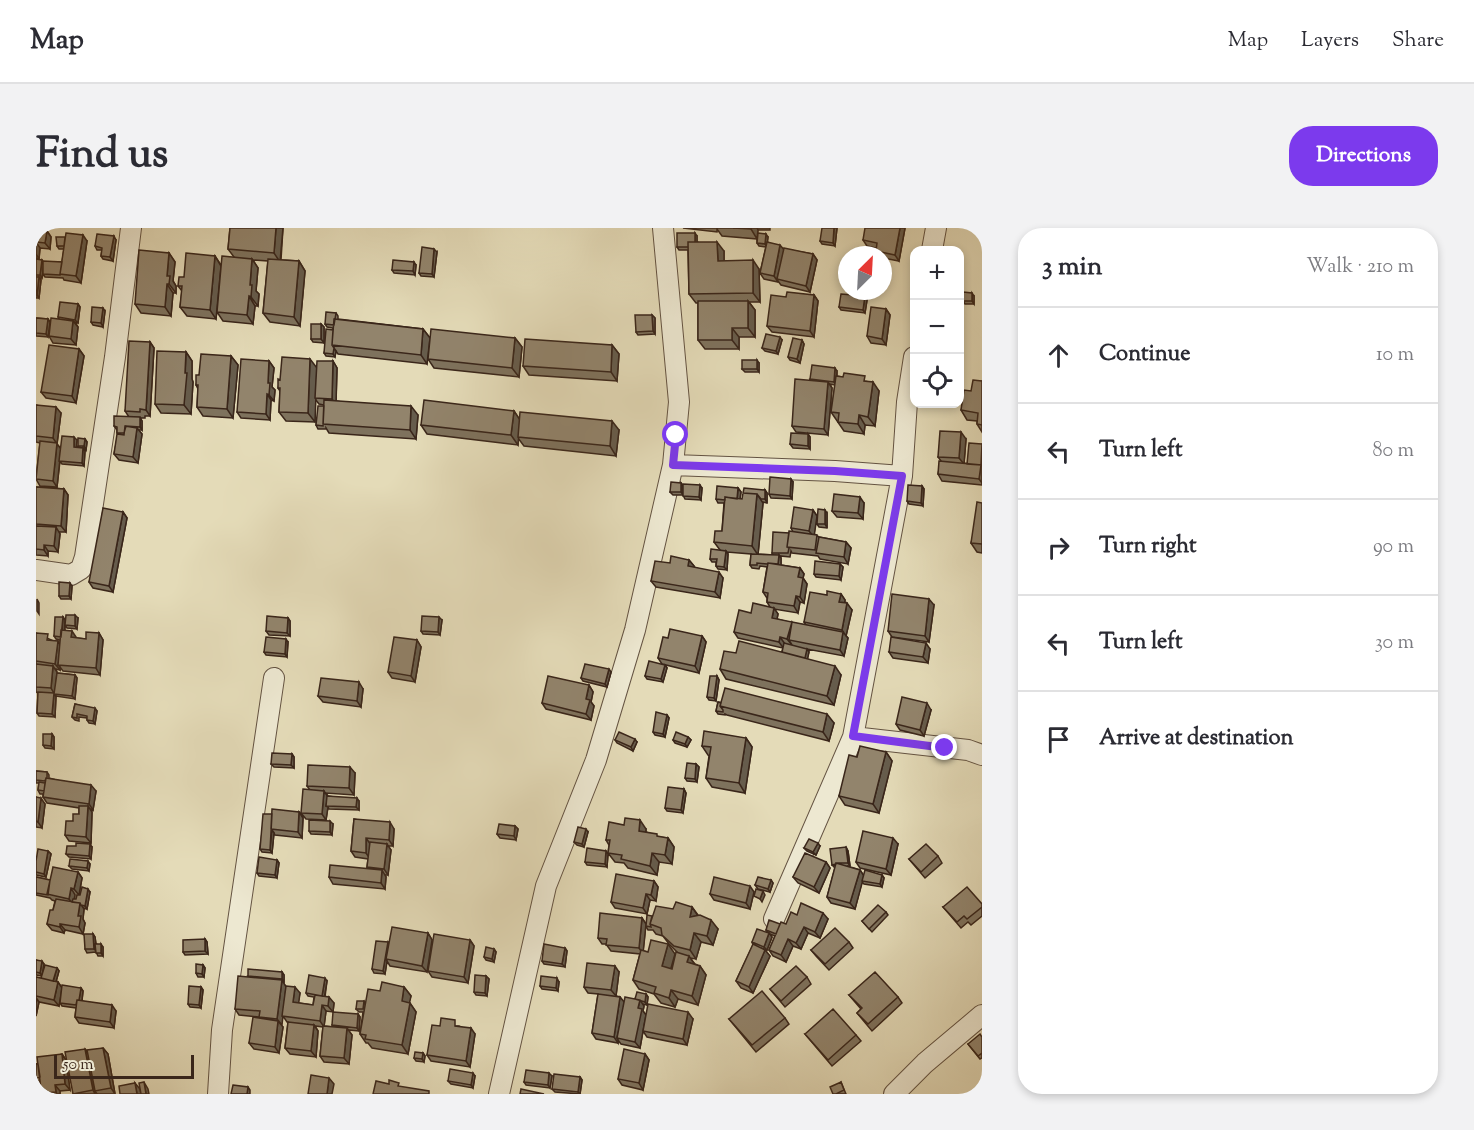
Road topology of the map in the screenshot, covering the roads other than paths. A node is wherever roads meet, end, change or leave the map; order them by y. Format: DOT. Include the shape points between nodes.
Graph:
graph roads {
  1 [pos="132,228"];
  2 [pos="663,228"];
  3 [pos="936,228"];
  4 [pos="933,246"];
  5 [pos="910,385"];
  6 [pos="673,465"];
  7 [pos="902,476"];
  8 [pos="36,570"];
  9 [pos="274,678"];
  10 [pos="853,736"];
  11 [pos="982,755"];
  12 [pos="774,919"];
  13 [pos="982,1015"];
  14 [pos="218,1094"];
  15 [pos="499,1094"];
  16 [pos="894,1094"];
  1 -- 8 [label="street" via="85,557 81,568 71,575"];
  2 -- 6 [label="street" via="679,402"];
  3 -- 4 [label="street"];
  5 -- 7 [label="street"];
  6 -- 7 [label="street"];
  6 -- 15 [label="street" via="635,630 596,760 546,886"];
  7 -- 10 [label="street"];
  9 -- 14 [label="street" via="222,1030"];
  10 -- 11 [label="street"];
  10 -- 12 [label="street"];
  13 -- 16 [label="street"];
}
